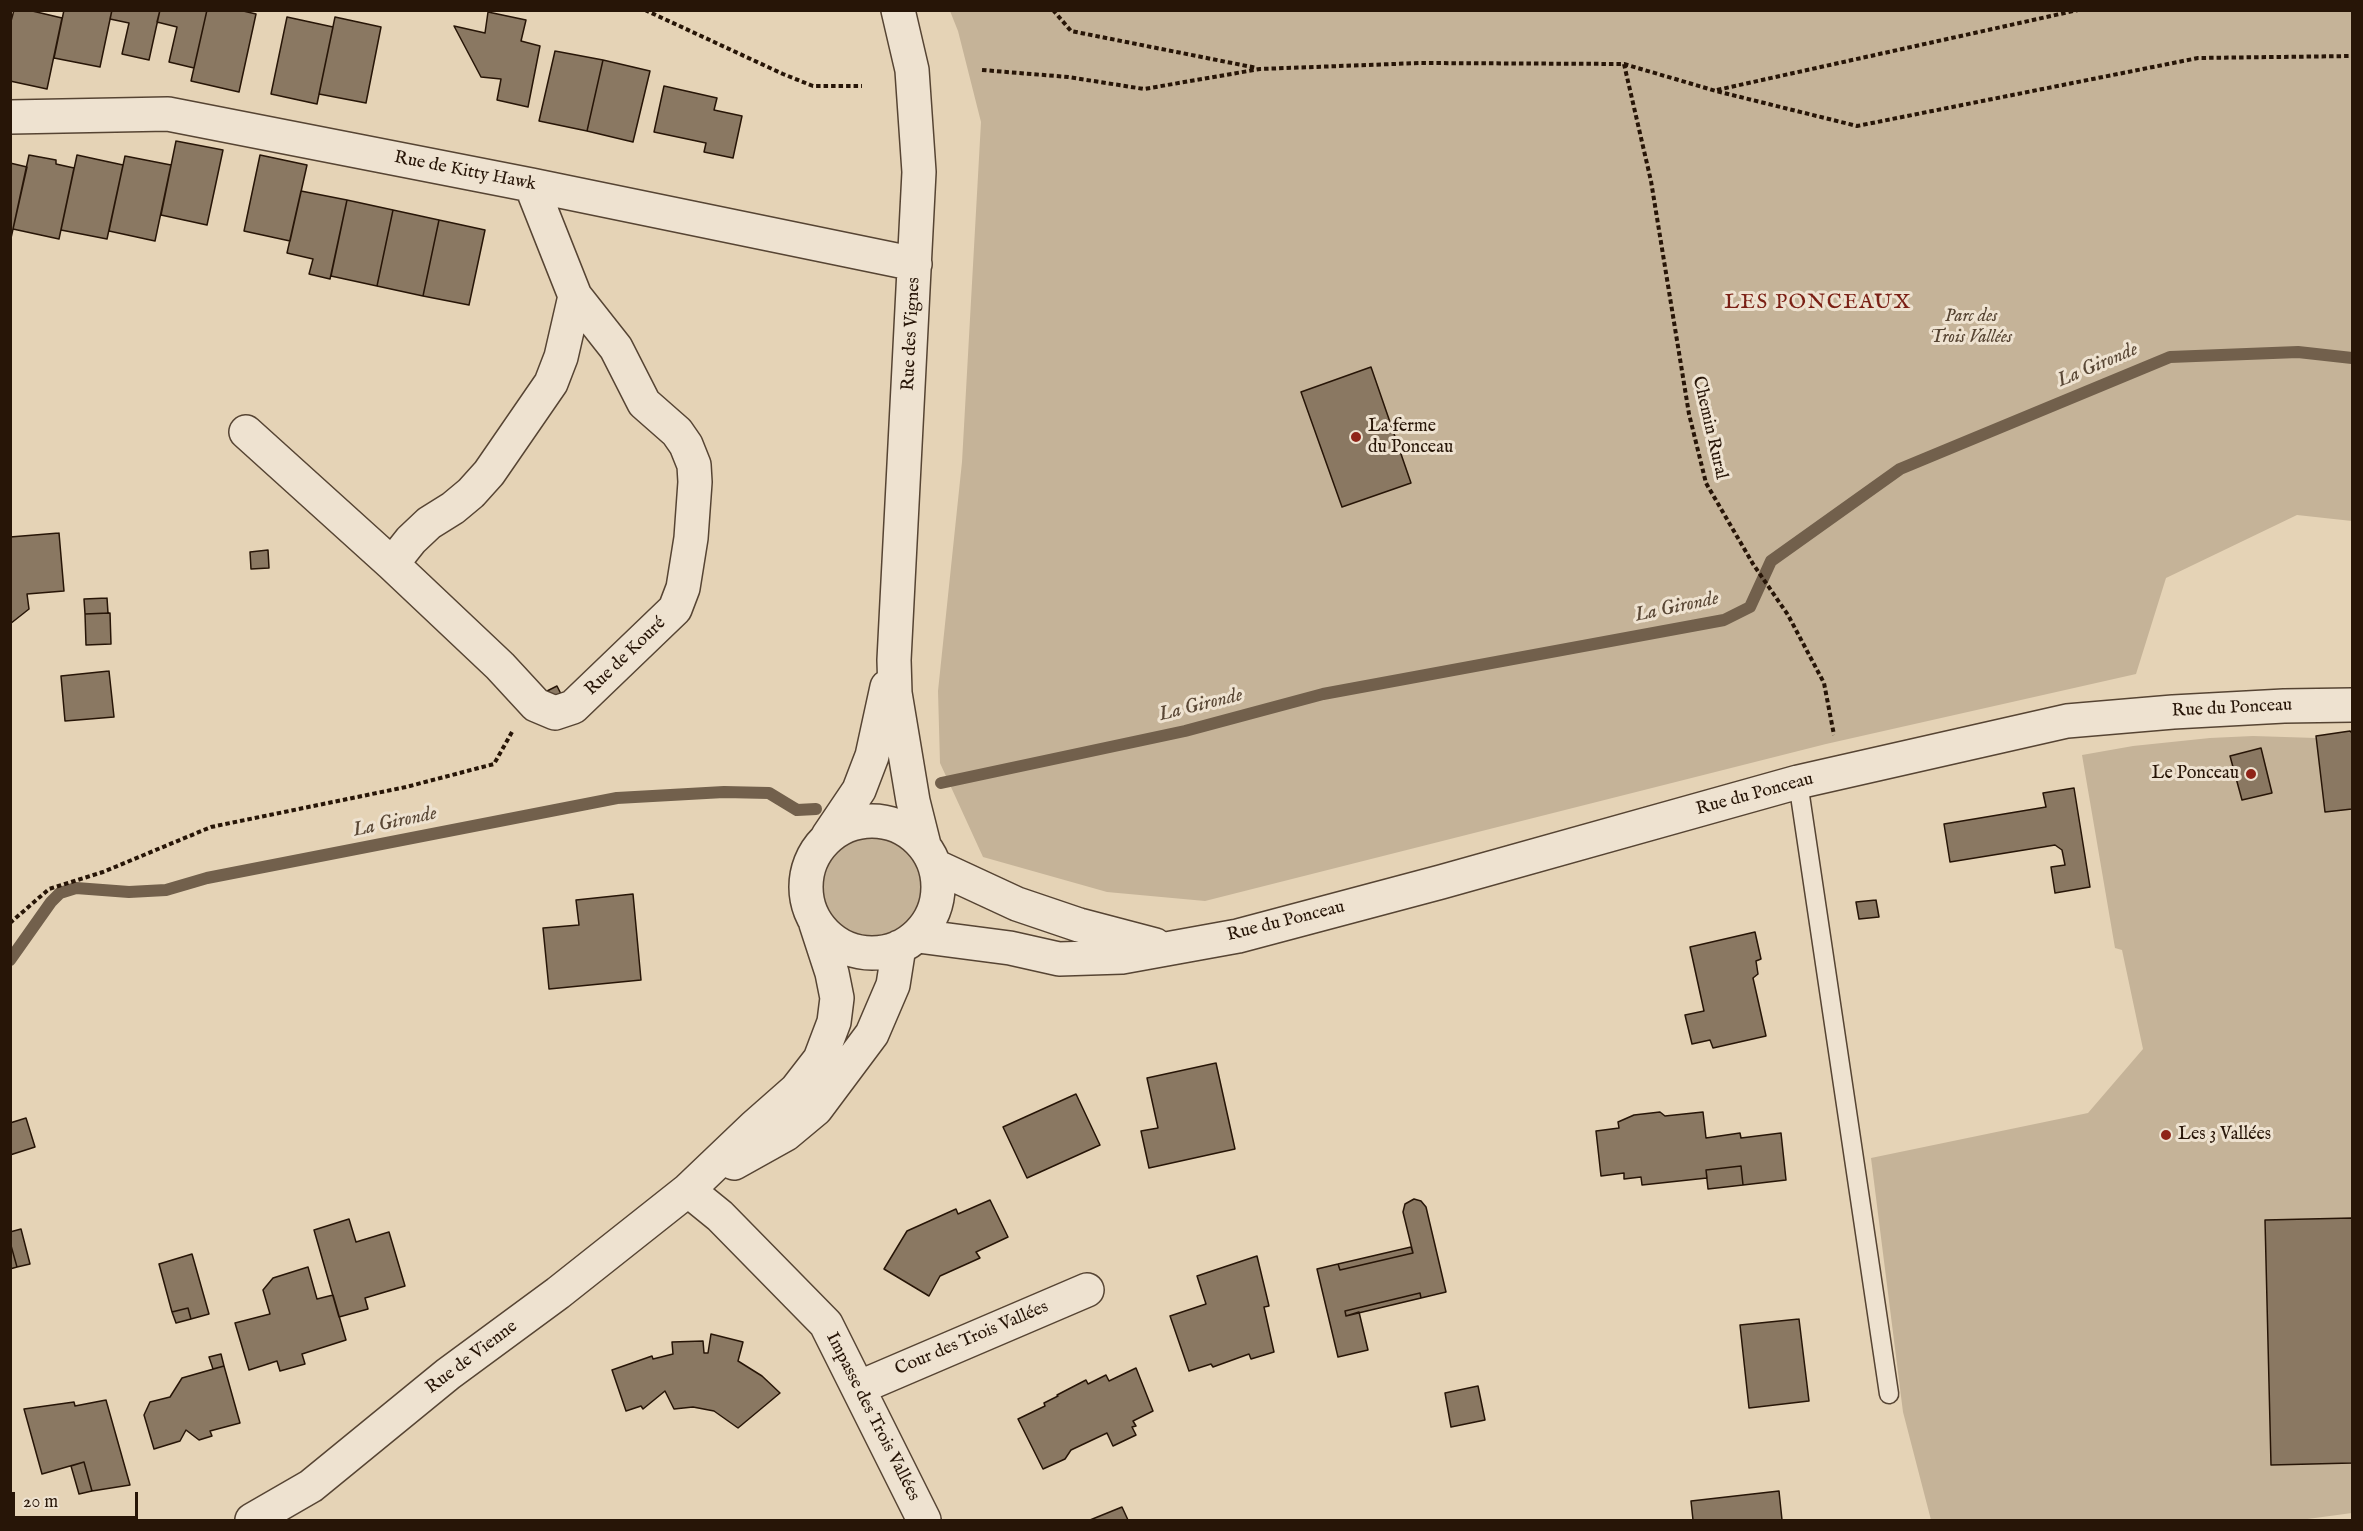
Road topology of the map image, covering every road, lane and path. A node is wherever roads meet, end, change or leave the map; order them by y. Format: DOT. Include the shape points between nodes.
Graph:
graph roads {
  1 [pos="645,10"];
  2 [pos="898,10"];
  3 [pos="1053,10"];
  4 [pos="2078,10"];
  5 [pos="2352,56"];
  6 [pos="1624,64"];
  7 [pos="1260,69"];
  8 [pos="982,70"];
  9 [pos="862,86"];
  10 [pos="1716,91"];
  11 [pos="10,117"];
  12 [pos="531,185"];
  13 [pos="915,264"];
  14 [pos="575,296"];
  15 [pos="246,432"];
  16 [pos="392,564"];
  17 [pos="894,660"];
  18 [pos="2352,705"];
  19 [pos="494,764"];
  20 [pos="1842,771"];
  21 [pos="1798,782"];
  22 [pos="828,836"];
  23 [pos="929,856"];
  24 [pos="10,923"];
  25 [pos="816,924"];
  26 [pos="909,941"];
  27 [pos="1168,949"];
  28 [pos="688,1190"];
  29 [pos="1087,1290"];
  30 [pos="858,1388"];
  31 [pos="1889,1394"];
  32 [pos="252,1521"];
  33 [pos="924,1521"];
  1 -- 9 [label="path" via="813,86"];
  2 -- 13 [label="street, Rue des Vignes" via="912,69 918,149"];
  3 -- 7 [label="path" via="1071,32"];
  4 -- 10 [label="path"];
  5 -- 10 [label="path" via="2198,58 1857,126"];
  6 -- 7 [label="path" via="1420,63"];
  6 -- 10 [label="path"];
  6 -- 20 [label="path, Chemin Rural" via="1651,181 1689,414 1706,483 1788,615 1824,683"];
  7 -- 8 [label="path" via="1144,89 1068,77"];
  11 -- 12 [label="street, Rue de Kitty Hawk" via="168,114"];
  12 -- 13 [label="street, Rue de Kitty Hawk"];
  12 -- 14 [label="street, Rue de Kouré"];
  13 -- 17 [label="street, Rue des Vignes"];
  14 -- 16 [label="street" via="551,383 489,473 453,508 429,523"];
  14 -- 16 [label="street, Rue de Kouré" via="615,348 644,403 677,432 694,465 691,538 683,588 675,609 573,707 555,713 536,705"];
  15 -- 16 [label="street, Rue de Kouré"];
  17 -- 22 [label="street, Rue des Vignes" via="872,756 859,790"];
  17 -- 23 [label="street, Rue des Vignes" via="895,693 913,801"];
  18 -- 20 [label="street, Rue du Ponceau" via="2173,712 2067,722"];
  19 -- 24 [label="path" via="406,787 211,827 103,872 49,889"];
  20 -- 21 [label="street, Rue du Ponceau"];
  21 -- 27 [label="street, Rue du Ponceau" via="1322,914"];
  21 -- 31 [label="lane"];
  22 -- 23 [label="street" via="846,825 867,820 888,822 908,831"];
  22 -- 25 [label="street" via="813,855 805,878 806,902"];
  23 -- 26 [label="street" via="938,895 934,909"];
  23 -- 27 [label="street, Rue du Ponceau" via="1017,904"];
  25 -- 26 [label="street" via="832,940 853,950 876,953"];
  25 -- 28 [label="street, Rue de Vienne" via="837,998 834,1022 820,1059 796,1090"];
  26 -- 27 [label="street, Rue du Ponceau" via="1010,948 1059,959 1122,957"];
  26 -- 28 [label="street, Rue de Vienne" via="872,1034 816,1109 786,1134"];
  28 -- 30 [label="street, Impasse des Trois Vallées" via="720,1216 826,1324"];
  28 -- 32 [label="street, Rue de Vienne" via="448,1374 311,1486"];
  29 -- 30 [label="street, Cour des Trois Vallées"];
  30 -- 33 [label="street, Impasse des Trois Vallées"];
}
